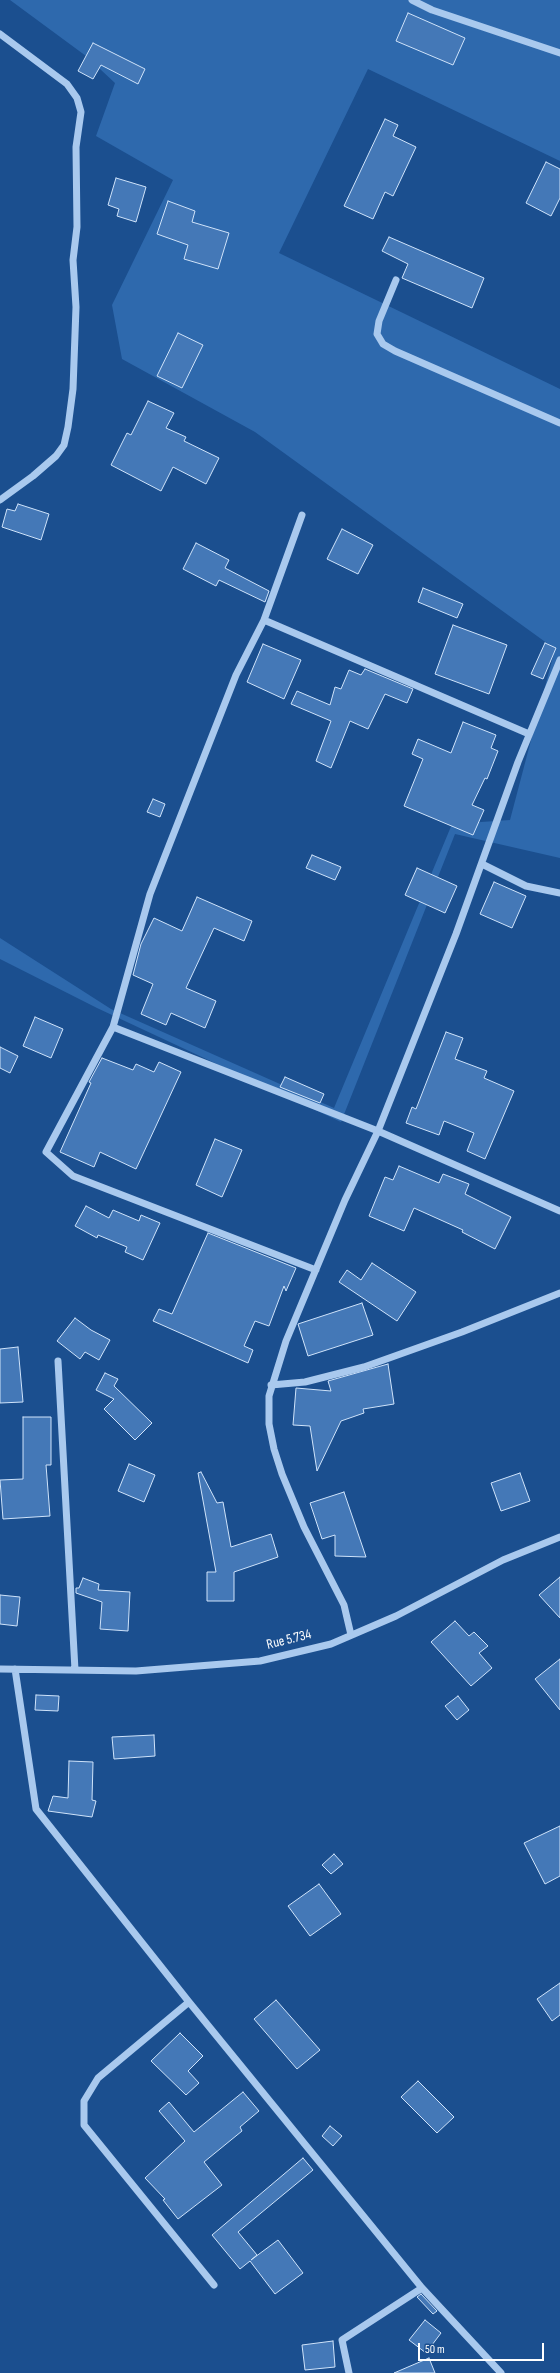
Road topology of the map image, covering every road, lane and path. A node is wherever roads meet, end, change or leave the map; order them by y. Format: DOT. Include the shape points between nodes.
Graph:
graph roads {
  1 [pos="412,0"];
  2 [pos="0,34"];
  3 [pos="560,53"];
  4 [pos="396,280"];
  5 [pos="560,423"];
  6 [pos="0,500"];
  7 [pos="302,515"];
  8 [pos="264,620"];
  9 [pos="560,660"];
  10 [pos="529,734"];
  11 [pos="482,864"];
  12 [pos="560,893"];
  13 [pos="113,1027"];
  14 [pos="378,1131"];
  15 [pos="560,1211"];
  16 [pos="316,1270"];
  17 [pos="560,1293"];
  18 [pos="58,1361"];
  19 [pos="272,1385"];
  20 [pos="560,1538"];
  21 [pos="351,1635"];
  22 [pos="0,1669"];
  23 [pos="15,1669"];
  24 [pos="75,1670"];
  25 [pos="189,2002"];
  26 [pos="214,2285"];
  27 [pos="422,2288"];
  28 [pos="349,2373"];
  29 [pos="501,2373"];
  1 -- 3 [label="street" via="432,10"];
  2 -- 6 [label="street" via="67,84 77,98 81,112 76,147 77,227 73,260 76,307 73,389 68,427 64,446 56,456"];
  4 -- 5 [label="street" via="378,321 377,334 383,344"];
  7 -- 8 [label="street"];
  8 -- 10 [label="street"];
  8 -- 13 [label="street" via="236,675 150,894"];
  9 -- 10 [label="street"];
  10 -- 11 [label="street"];
  11 -- 12 [label="street" via="526,886"];
  11 -- 14 [label="street"];
  13 -- 14 [label="street"];
  13 -- 16 [label="street" via="46,1152 73,1176"];
  14 -- 15 [label="street"];
  14 -- 16 [label="street" via="345,1200"];
  16 -- 19 [label="street" via="286,1341"];
  17 -- 19 [label="street" via="364,1367 305,1382"];
  18 -- 24 [label="street"];
  19 -- 21 [label="street" via="269,1396 269,1424 274,1449 304,1527 344,1606"];
  20 -- 21 [label="street, Rue 5.734" via="503,1560 396,1616"];
  21 -- 24 [label="street, Rue 5.734" via="331,1644 260,1661 136,1671"];
  22 -- 23 [label="street, Rue 5.734"];
  23 -- 24 [label="street, Rue 5.734"];
  23 -- 25 [label="street" via="36,1809"];
  25 -- 26 [label="street" via="98,2078 84,2101 84,2126"];
  25 -- 27 [label="street"];
  27 -- 28 [label="street" via="342,2340"];
  27 -- 29 [label="street"];
}
